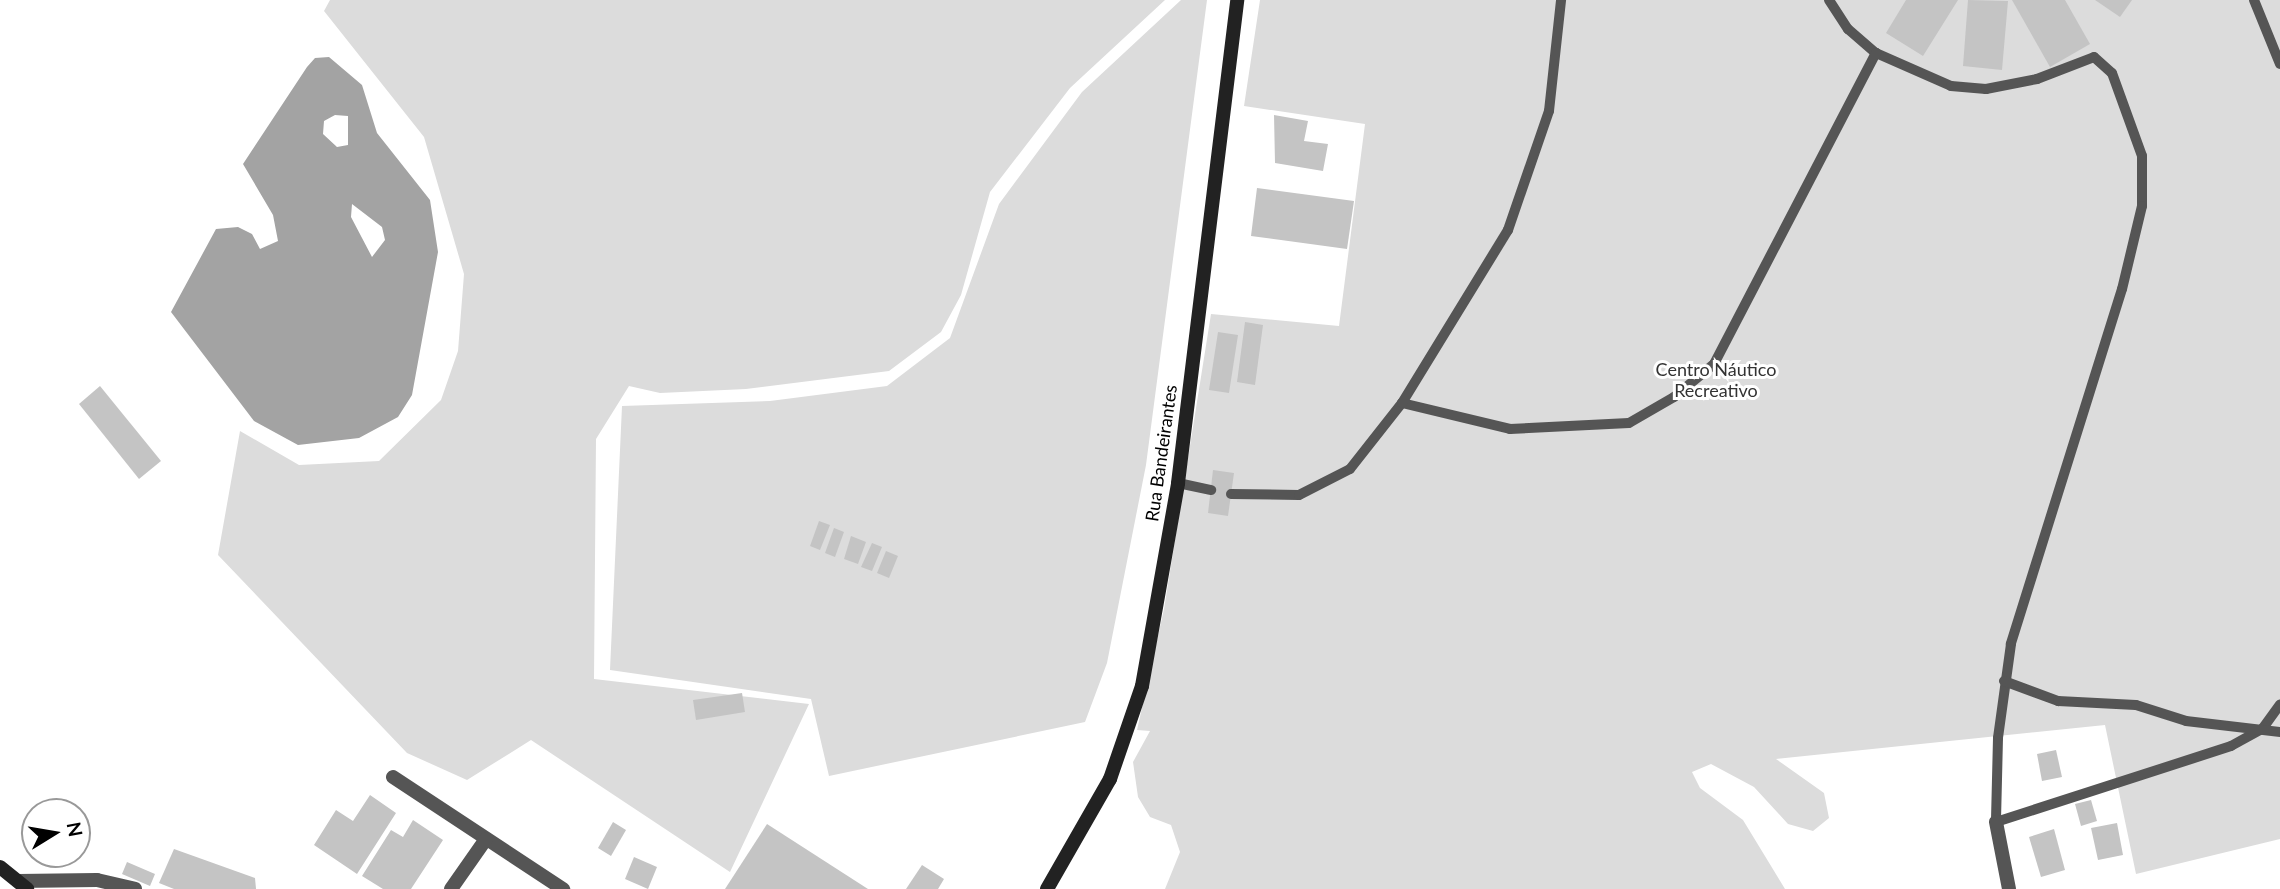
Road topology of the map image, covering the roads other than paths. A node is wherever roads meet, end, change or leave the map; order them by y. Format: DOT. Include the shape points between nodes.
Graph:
graph roads {
  1 [pos="1237,0"];
  2 [pos="1562,0"];
  3 [pos="1829,0"];
  4 [pos="2254,0"];
  5 [pos="1876,53"];
  6 [pos="2280,64"];
  7 [pos="1402,403"];
  8 [pos="1178,483"];
  9 [pos="1211,490"];
  10 [pos="1231,494"];
  11 [pos="2004,681"];
  12 [pos="2280,705"];
  13 [pos="2263,728"];
  14 [pos="2280,732"];
  15 [pos="393,777"];
  16 [pos="1996,822"];
  17 [pos="486,839"];
  18 [pos="0,867"];
  19 [pos="22,885"];
  20 [pos="135,889"];
  21 [pos="451,889"];
  22 [pos="563,889"];
  23 [pos="1047,889"];
  24 [pos="2009,889"];
  1 -- 8 [label="street, Rua Bandeirantes"];
  2 -- 7 [label="lane" via="1549,111 1508,230"];
  3 -- 5 [label="lane" via="1848,29"];
  4 -- 6 [label="lane"];
  5 -- 7 [label="lane" via="1714,363 1674,397 1629,423 1510,429"];
  5 -- 11 [label="lane" via="1951,86 1986,89 2073,69 2094,57 2112,73 2142,156 2142,206 2122,289"];
  7 -- 10 [label="lane" via="1350,469 1299,495"];
  8 -- 9 [label="lane"];
  8 -- 23 [label="street, Rua Bandeirantes" via="1143,686 1110,779"];
  11 -- 13 [label="lane" via="2058,701 2136,705 2186,721"];
  11 -- 16 [label="lane"];
  12 -- 13 [label="lane"];
  13 -- 14 [label="lane"];
  13 -- 16 [label="lane" via="2218,751"];
  15 -- 17 [label="street"];
  16 -- 24 [label="street"];
  17 -- 21 [label="street"];
  17 -- 22 [label="street"];
  18 -- 19 [label="street"];
  19 -- 20 [label="street" via="96,880"];
}
